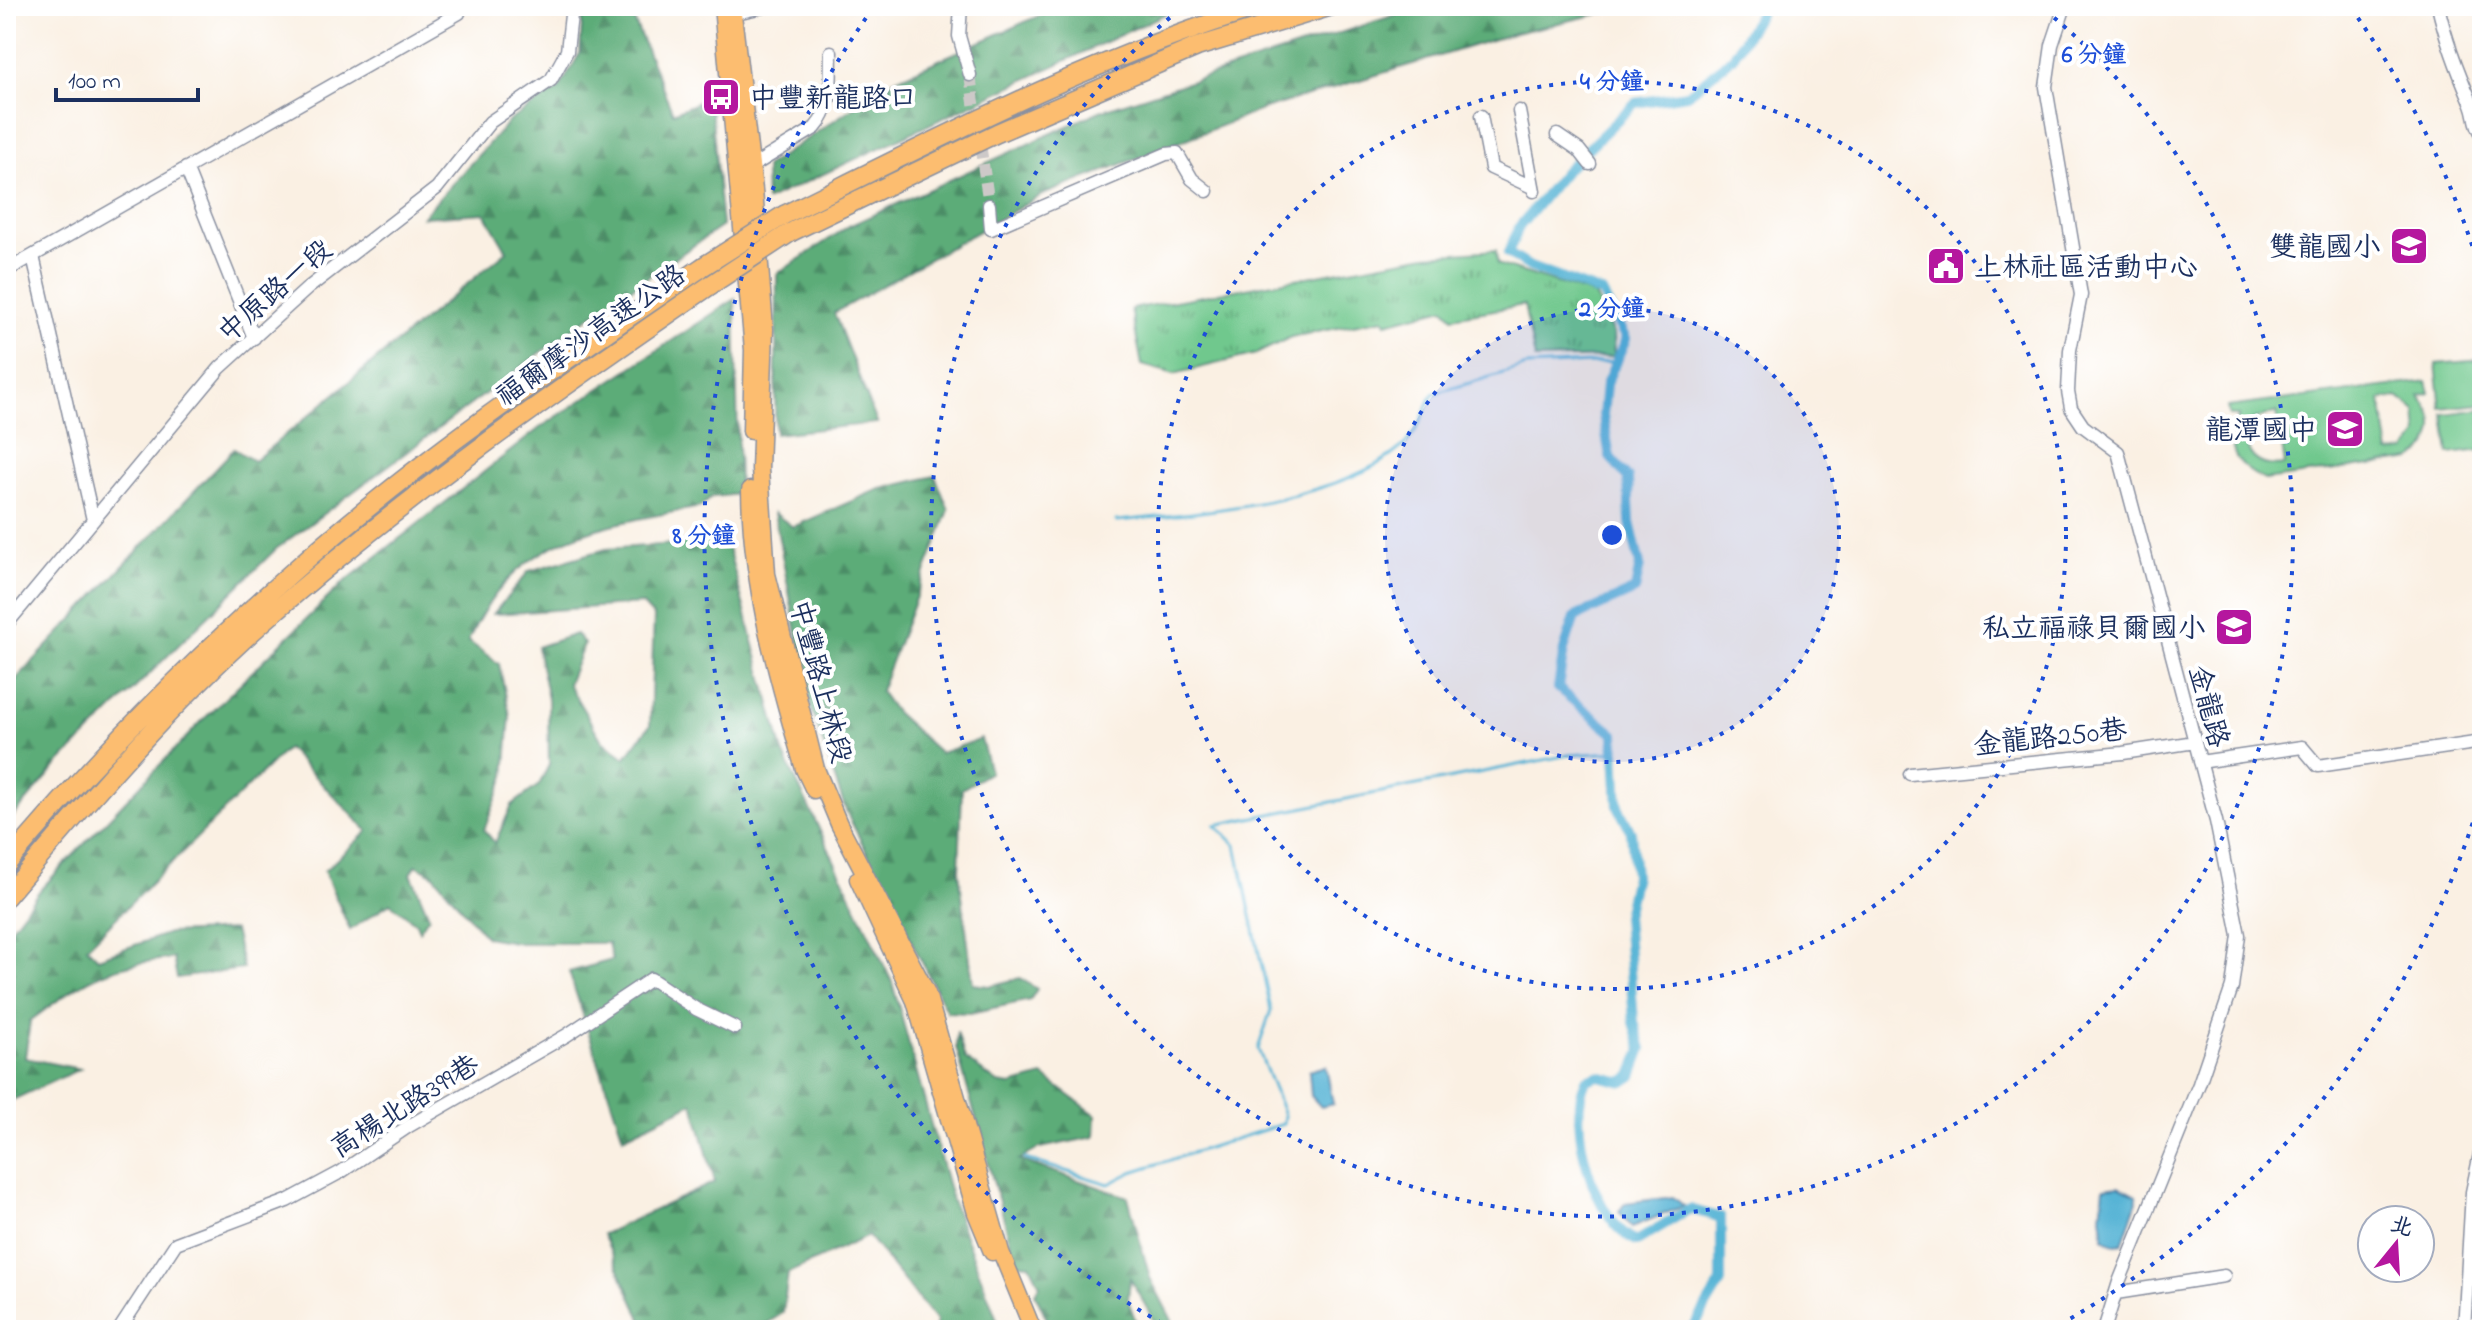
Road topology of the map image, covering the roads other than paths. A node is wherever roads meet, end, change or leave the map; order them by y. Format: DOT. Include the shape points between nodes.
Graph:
graph roads {
  1 [pos="572,6"];
  2 [pos="767,6"];
  3 [pos="961,6"];
  4 [pos="1264,6"];
  5 [pos="1332,6"];
  6 [pos="2065,6"];
  7 [pos="2438,6"];
  8 [pos="728,10"];
  9 [pos="459,13"];
  10 [pos="831,52"];
  11 [pos="970,75"];
  12 [pos="1519,111"];
  13 [pos="1481,116"];
  14 [pos="2482,134"];
  15 [pos="1557,135"];
  16 [pos="1589,163"];
  17 [pos="751,167"];
  18 [pos="186,168"];
  19 [pos="1207,191"];
  20 [pos="989,205"];
  21 [pos="787,224"];
  22 [pos="33,256"];
  23 [pos="6,271"];
  24 [pos="254,338"];
  25 [pos="93,520"];
  26 [pos="6,625"];
  27 [pos="2195,742"];
  28 [pos="2482,742"];
  29 [pos="2200,762"];
  30 [pos="1910,774"];
  31 [pos="6,865"];
  32 [pos="6,897"];
  33 [pos="735,1028"];
  34 [pos="2482,1144"];
  35 [pos="2224,1276"];
  36 [pos="2116,1293"];
  37 [pos="119,1330"];
  38 [pos="1023,1330"];
  39 [pos="1033,1330"];
  40 [pos="2104,1330"];
  41 [pos="2464,1330"];
  1 -- 24 [label="street, 中原路一段" via="567,51 551,80 490,122 437,188 308,288"];
  2 -- 8 [label="street"];
  3 -- 11 [label="street" via="959,36"];
  4 -- 21 [label="highway, 福爾摩沙高速公路" via="1189,28 987,115"];
  5 -- 21 [label="highway, 福爾摩沙高速公路" via="1197,47"];
  6 -- 27 [label="street, 金龍路" via="2046,87 2081,295 2070,350 2071,408 2083,426 2118,452"];
  7 -- 14 [label="street" via="2456,73"];
  8 -- 17 [label="main road, 中豐路上林段"];
  8 -- 38 [label="main road, 中豐路上林段" via="753,350 750,531 762,616 804,769 915,1001 976,1213"];
  9 -- 18 [label="street"];
  10 -- 17 [label="street" via="823,120"];
  12 -- 13 [label="street" via="1534,190 1491,168"];
  15 -- 16 [label="street"];
  17 -- 39 [label="main road, 中豐路上林段" via="765,329 762,534 779,624 816,769 927,993 1001,1252"];
  18 -- 22 [label="street"];
  18 -- 24 [label="street"];
  19 -- 20 [label="street" via="1192,179 1177,153 991,229"];
  21 -- 31 [label="highway, 福爾摩沙高速公路, bridge" via="707,264 572,355 291,573 135,721"];
  21 -- 32 [label="highway, 福爾摩沙高速公路, bridge" via="712,284 475,448 261,624 132,749"];
  22 -- 23 [label="street"];
  22 -- 25 [label="street"];
  24 -- 25 [label="street, 中原路一段" via="220,368"];
  25 -- 26 [label="street, 中原路一段"];
  27 -- 29 [label="street, 金龍路"];
  27 -- 30 [label="street, 金龍路250巷"];
  28 -- 29 [label="street" via="2318,766 2302,747"];
  29 -- 36 [label="street, 金龍路" via="2238,922 2238,955 2199,1084"];
  33 -- 37 [label="street, 高楊北路399巷" via="651,979 341,1172 287,1201 176,1243"];
  34 -- 41 [label="street" via="2472,1192"];
  35 -- 36 [label="street"];
  36 -- 40 [label="street, 金龍路"];
}
